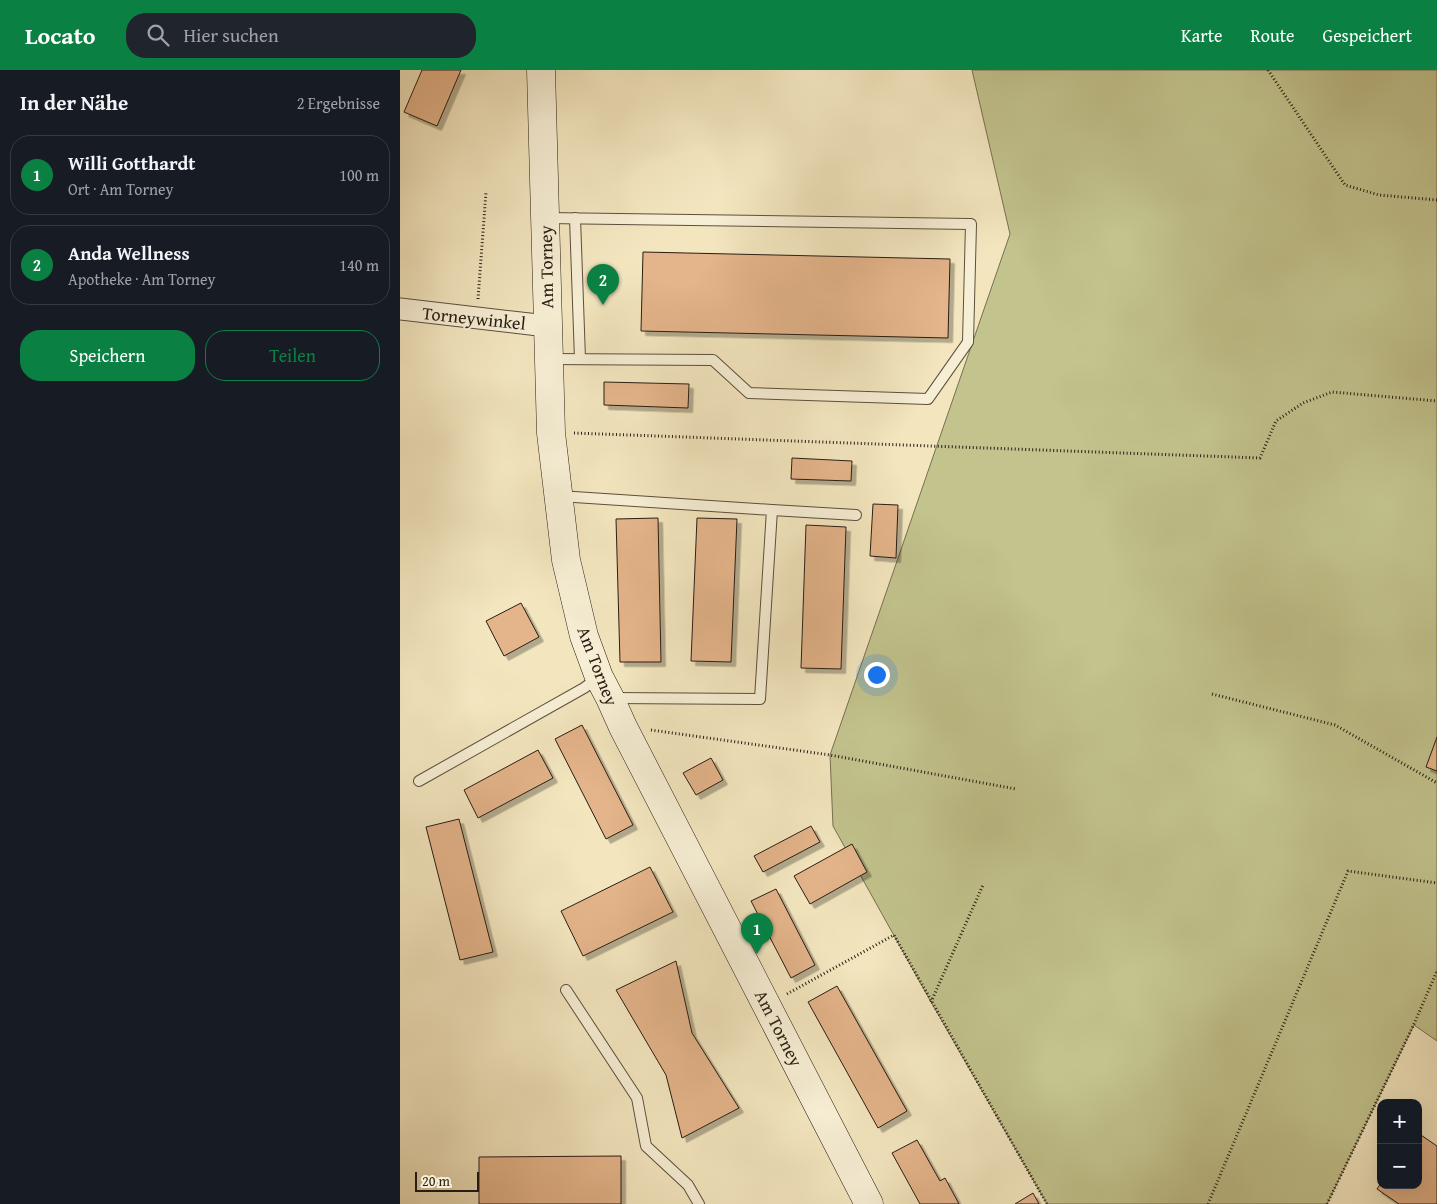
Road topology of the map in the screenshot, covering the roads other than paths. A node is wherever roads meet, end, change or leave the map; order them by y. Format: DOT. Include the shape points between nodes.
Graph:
graph roads {
  1 [pos="541,70"];
  2 [pos="545,218"];
  3 [pos="574,218"];
  4 [pos="400,309"];
  5 [pos="547,326"];
  6 [pos="548,359"];
  7 [pos="580,359"];
  8 [pos="558,496"];
  9 [pos="772,510"];
  10 [pos="856,514"];
  11 [pos="605,687"];
  12 [pos="419,780"];
  13 [pos="566,990"];
  14 [pos="699,1204"];
  15 [pos="869,1204"];
  1 -- 2 [label="street, Am Torney"];
  2 -- 3 [label="lane"];
  2 -- 5 [label="street, Am Torney"];
  3 -- 7 [label="lane"];
  3 -- 7 [label="lane" via="970,224 968,342 928,399 749,393 713,360"];
  4 -- 5 [label="street, Torneywinkel"];
  5 -- 6 [label="street, Am Torney"];
  6 -- 7 [label="lane"];
  6 -- 8 [label="street, Am Torney"];
  8 -- 9 [label="lane"];
  8 -- 11 [label="street, Am Torney" via="566,560 584,636"];
  9 -- 10 [label="lane"];
  9 -- 11 [label="lane" via="760,699"];
  11 -- 12 [label="lane" via="584,688"];
  11 -- 15 [label="street, Am Torney"];
  13 -- 14 [label="lane" via="637,1098 646,1146 688,1185"];
}
